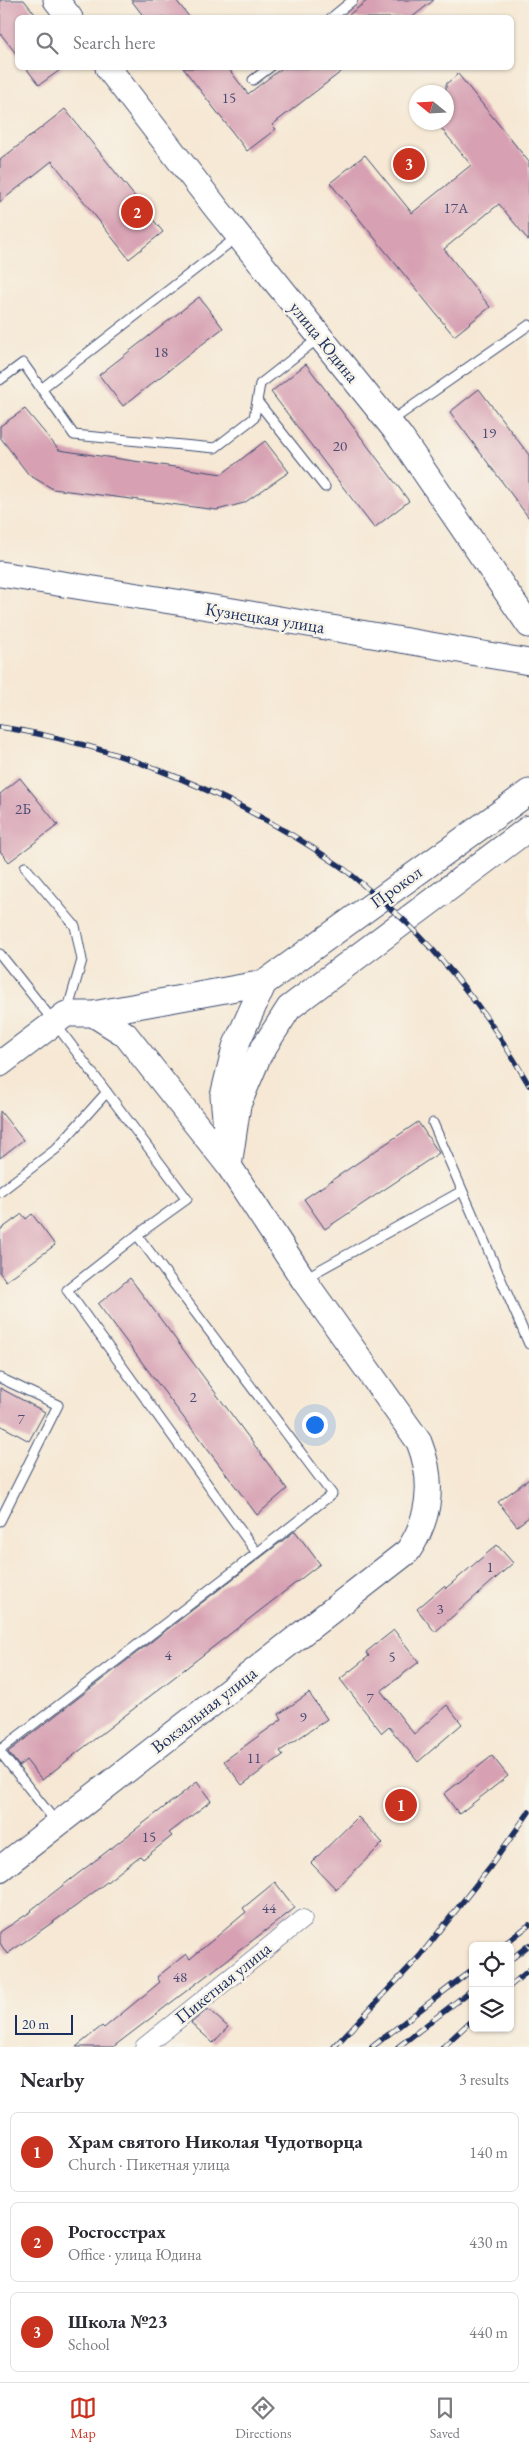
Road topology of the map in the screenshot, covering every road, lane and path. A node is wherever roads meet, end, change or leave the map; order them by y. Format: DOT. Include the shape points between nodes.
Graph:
graph roads {
  1 [pos="56,0"];
  2 [pos="353,0"];
  3 [pos="68,15"];
  4 [pos="335,15"];
  5 [pos="110,70"];
  6 [pos="266,70"];
  7 [pos="253,80"];
  8 [pos="238,236"];
  9 [pos="529,325"];
  10 [pos="320,337"];
  11 [pos="0,380"];
  12 [pos="41,389"];
  13 [pos="257,401"];
  14 [pos="388,422"];
  15 [pos="325,487"];
  16 [pos="0,574"];
  17 [pos="529,625"];
  18 [pos="529,662"];
  19 [pos="529,792"];
  20 [pos="529,828"];
  21 [pos="25,867"];
  22 [pos="0,954"];
  23 [pos="264,983"];
  24 [pos="93,1014"];
  25 [pos="60,1018"];
  26 [pos="0,1064"];
  27 [pos="107,1092"];
  28 [pos="432,1123"];
  29 [pos="229,1166"];
  30 [pos="462,1191"];
  31 [pos="0,1192"];
  32 [pos="137,1235"];
  33 [pos="303,1279"];
  34 [pos="529,1344"];
  35 [pos="0,1378"];
  36 [pos="0,1521"];
  37 [pos="257,1554"];
  38 [pos="0,1751"];
  39 [pos="58,1824"];
  40 [pos="0,1869"];
  41 [pos="303,1919"];
  42 [pos="144,2047"];
  1 -- 3 [label="main road"];
  2 -- 4 [label="lane"];
  5 -- 8 [label="main road, улица Юдина"];
  6 -- 7 [label="lane"];
  8 -- 10 [label="main road, улица Юдина"];
  8 -- 12 [label="lane"];
  9 -- 14 [label="lane"];
  10 -- 13 [label="lane" via="260,384"];
  10 -- 14 [label="main road, улица Юдина"];
  11 -- 12 [label="lane" via="23,363"];
  12 -- 13 [label="lane" via="74,435 215,448 254,418"];
  13 -- 15 [label="lane"];
  14 -- 17 [label="main road, улица Юдина"];
  16 -- 18 [label="main road, Кузнецкая улица"];
  19 -- 23 [label="main road, Прокол"];
  20 -- 29 [label="main road" via="290,1008 259,1055 238,1105"];
  21 -- 25 [label="lane" via="75,926 82,960"];
  22 -- 25 [label="lane"];
  23 -- 24 [label="main road"];
  23 -- 29 [label="main road" via="236,1047 224,1096"];
  24 -- 25 [label="main road"];
  24 -- 29 [label="main road" via="125,1034"];
  25 -- 26 [label="main road"];
  25 -- 27 [label="lane"];
  27 -- 31 [label="lane" via="56,1149"];
  27 -- 32 [label="lane" via="187,1199"];
  28 -- 30 [label="lane"];
  29 -- 33 [label="main road"];
  30 -- 33 [label="lane"];
  30 -- 34 [label="lane"];
  32 -- 37 [label="lane" via="66,1290"];
  32 -- 37 [label="lane" via="332,1494"];
  33 -- 39 [label="main road, Вокзальная улица" via="424,1454 430,1493 418,1537 408,1551"];
  35 -- 36 [label="lane" via="58,1405"];
  37 -- 38 [label="lane"];
  38 -- 39 [label="lane"];
  39 -- 40 [label="main road, Вокзальная улица"];
  41 -- 42 [label="street, Пикетная улица"];
}
